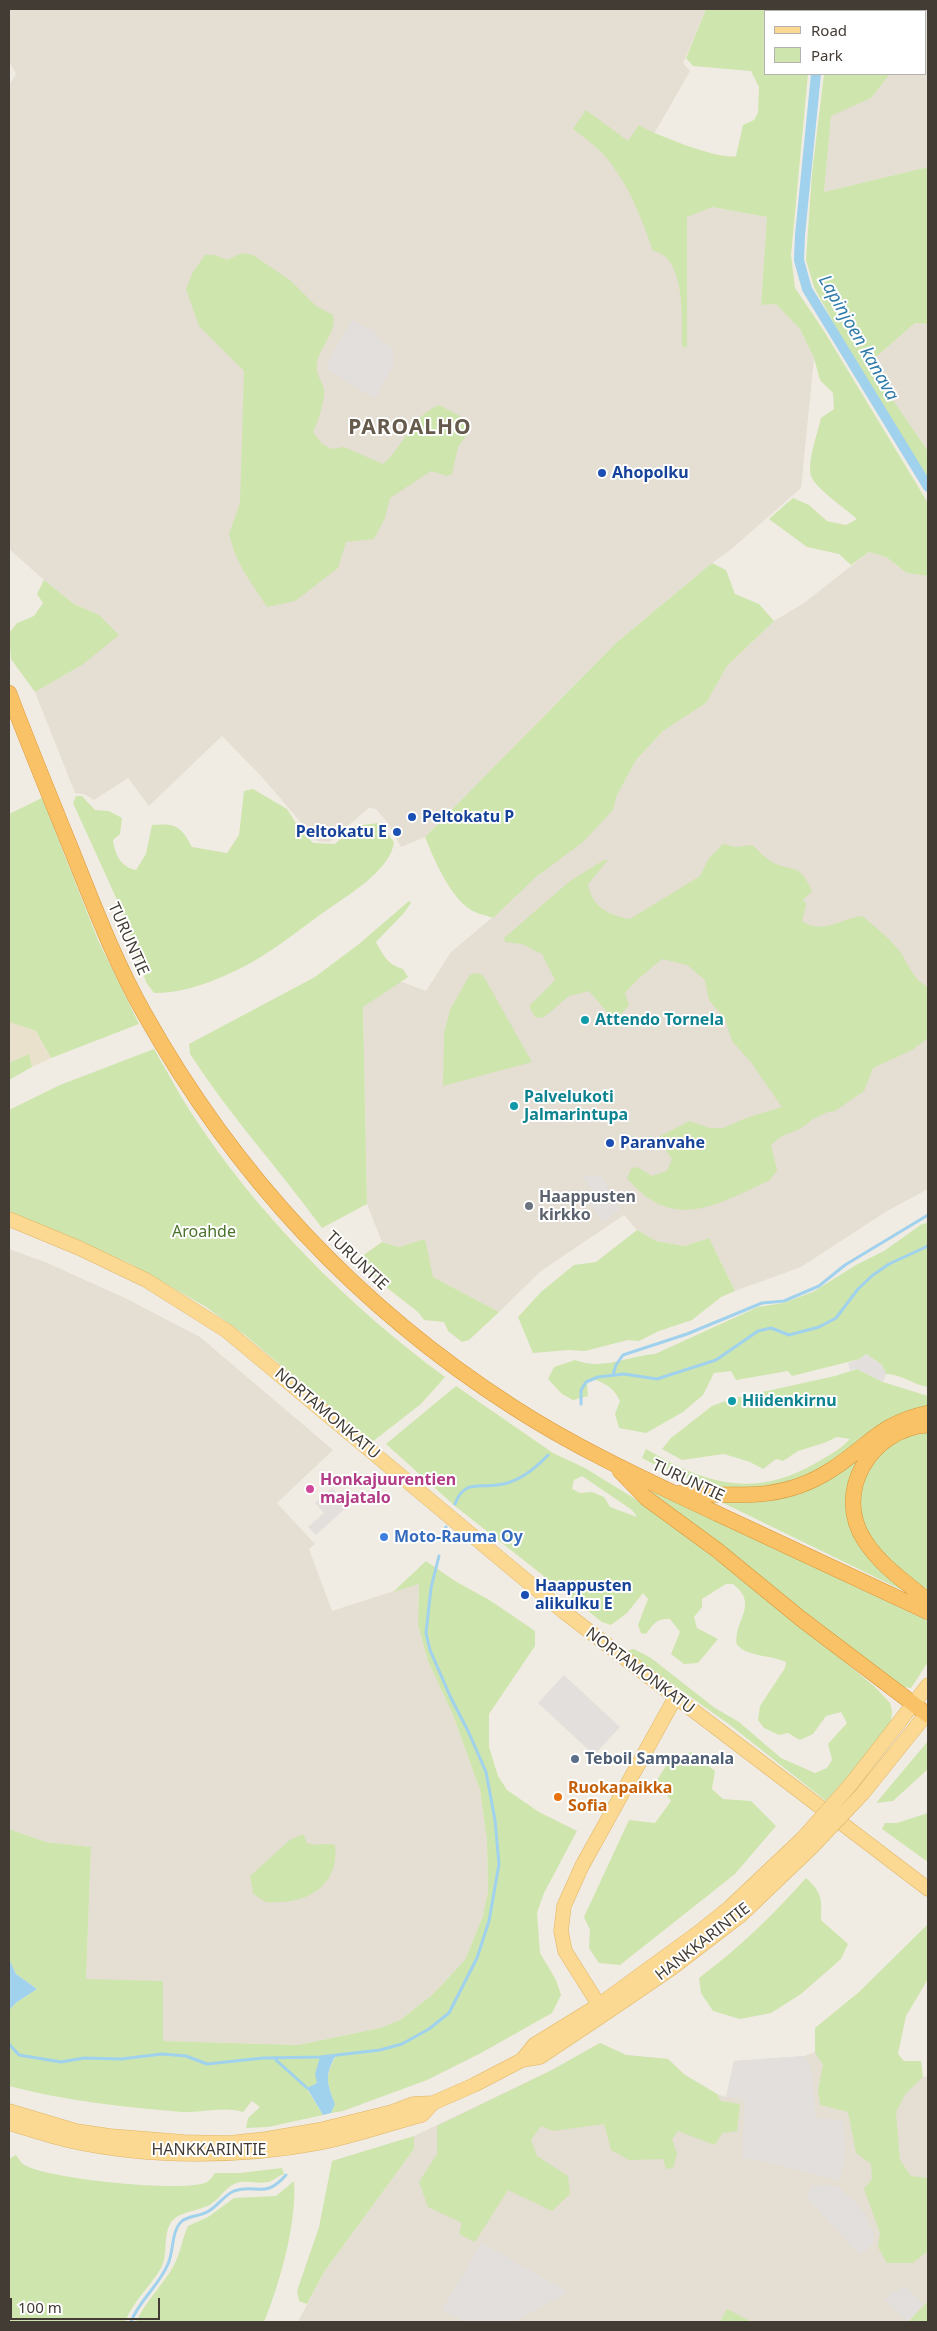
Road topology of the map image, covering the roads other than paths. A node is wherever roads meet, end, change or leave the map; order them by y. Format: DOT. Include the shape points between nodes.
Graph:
graph roads {
  1 [pos="9,693"];
  2 [pos="9,1219"];
  3 [pos="928,1413"];
  4 [pos="928,1425"];
  5 [pos="612,1464"];
  6 [pos="672,1492"];
  7 [pos="928,1601"];
  8 [pos="928,1612"];
  9 [pos="928,1685"];
  10 [pos="675,1698"];
  11 [pos="914,1705"];
  12 [pos="928,1713"];
  13 [pos="808,1842"];
  14 [pos="928,1889"];
  15 [pos="599,2005"];
  16 [pos="522,2060"];
  17 [pos="433,2103"];
  18 [pos="9,2111"];
  19 [pos="9,2123"];
  1 -- 5 [label="highway, TURUNTIE" via="108,938 142,1010 215,1128 252,1176 323,1255 404,1328 519,1411"];
  2 -- 10 [label="main road, NORTAMONKATU" via="146,1280 221,1327 564,1612"];
  3 -- 6 [label="highway" via="893,1424 832,1470 800,1487 761,1496"];
  4 -- 7 [label="highway" via="891,1437 869,1456 854,1487 853,1506 864,1540 876,1555"];
  5 -- 6 [label="highway, TURUNTIE"];
  5 -- 11 [label="highway" via="646,1498"];
  6 -- 8 [label="highway, TURUNTIE"];
  9 -- 11 [label="main road, HANKKARINTIE"];
  10 -- 14 [label="main road, NORTAMONKATU"];
  10 -- 15 [label="main road" via="582,1866 564,1906 561,1931 565,1951"];
  11 -- 12 [label="highway"];
  11 -- 13 [label="main road, HANKKARINTIE, bridge"];
  12 -- 13 [label="main road, HANKKARINTIE, bridge" via="862,1793"];
  13 -- 15 [label="main road, HANKKARINTIE" via="729,1908"];
  13 -- 16 [label="main road, HANKKARINTIE" via="741,1915 672,1968 540,2057"];
  15 -- 16 [label="main road, HANKKARINTIE" via="534,2045"];
  16 -- 17 [label="main road, HANKKARINTIE"];
  17 -- 18 [label="main road, HANKKARINTIE" via="413,2104 319,2130 229,2143 110,2136 76,2131"];
  17 -- 19 [label="main road, HANKKARINTIE" via="422,2115 320,2143 234,2153 110,2148"];
}
